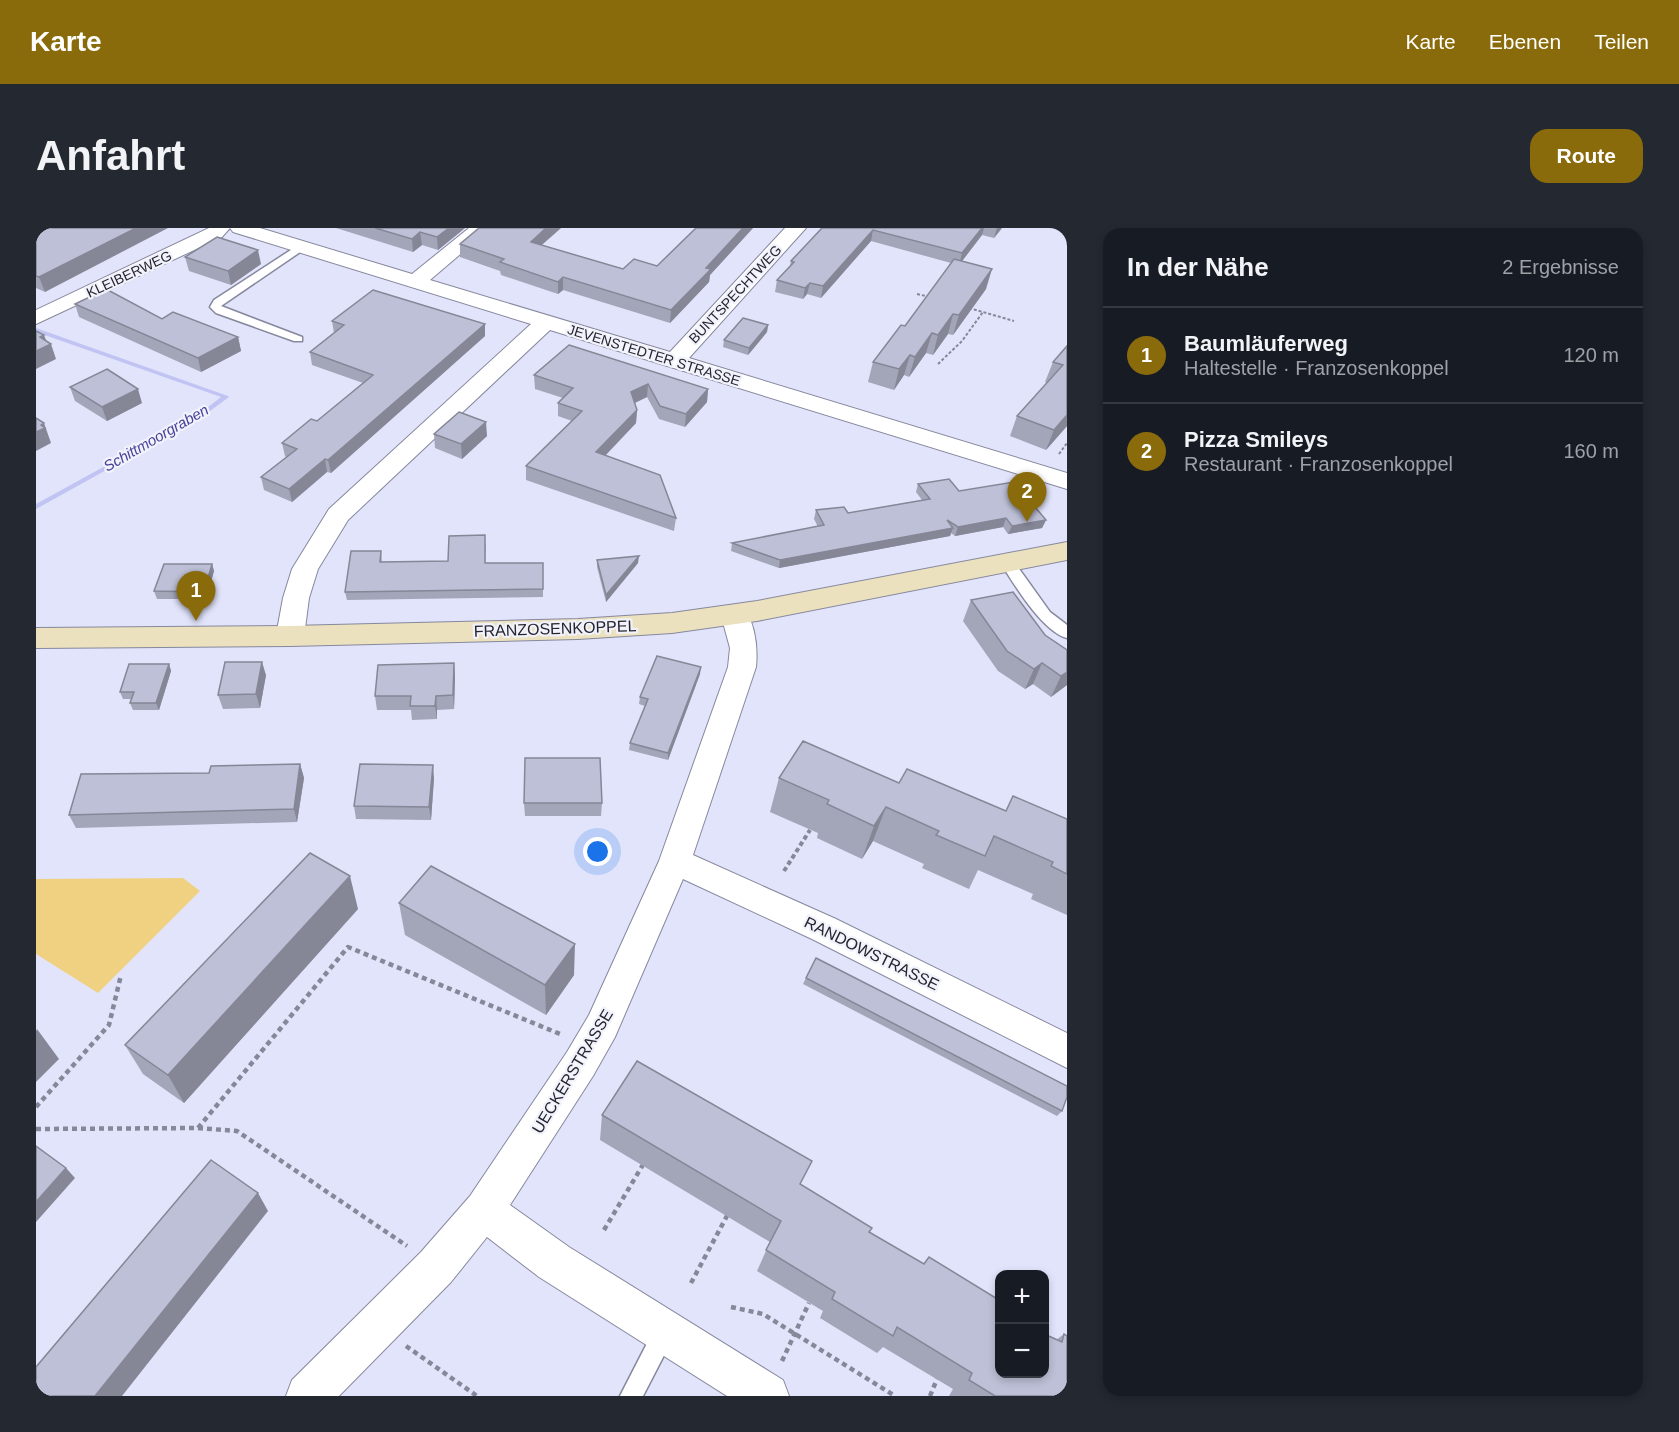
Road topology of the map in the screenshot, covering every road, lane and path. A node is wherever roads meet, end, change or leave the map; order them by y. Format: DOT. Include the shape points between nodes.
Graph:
graph roads {
  1 [pos="221,228"];
  2 [pos="240,228"];
  3 [pos="481,228"];
  4 [pos="796,228"];
  5 [pos="301,248"];
  6 [pos="415,282"];
  7 [pos="917,294"];
  8 [pos="939,300"];
  9 [pos="961,306"];
  10 [pos="983,312"];
  11 [pos="36,318"];
  12 [pos="1014,321"];
  13 [pos="546,322"];
  14 [pos="298,339"];
  15 [pos="674,361"];
  16 [pos="938,364"];
  17 [pos="1067,481"];
  18 [pos="1067,551"];
  19 [pos="1007,562"];
  20 [pos="735,615"];
  21 [pos="1067,633"];
  22 [pos="290,636"];
  23 [pos="36,638"];
  24 [pos="810,830"];
  25 [pos="675,861"];
  26 [pos="784,871"];
  27 [pos="122,975"];
  28 [pos="568,1037"];
  29 [pos="1067,1051"];
  30 [pos="36,1107"];
  31 [pos="198,1128"];
  32 [pos="36,1129"];
  33 [pos="646,1160"];
  34 [pos="484,1210"];
  35 [pos="728,1213"];
  36 [pos="604,1230"];
  37 [pos="414,1251"];
  38 [pos="691,1283"];
  39 [pos="809,1303"];
  40 [pos="731,1308"];
  41 [pos="665,1331"];
  42 [pos="794,1334"];
  43 [pos="397,1340"];
  44 [pos="774,1378"];
  45 [pos="937,1379"];
  46 [pos="308,1396"];
  47 [pos="477,1396"];
  48 [pos="631,1396"];
  49 [pos="895,1396"];
  50 [pos="930,1396"];
  1 -- 11 [label="street, KLEIBERWEG"];
  2 -- 5 [label="street, JEVENSTEDTER STRASSE"];
  3 -- 6 [label="street"];
  4 -- 15 [label="street, BUNTSPECHTWEG"];
  5 -- 6 [label="street, JEVENSTEDTER STRASSE"];
  5 -- 14 [label="lane" via="215,307"];
  6 -- 13 [label="street, JEVENSTEDTER STRASSE"];
  7 -- 8 [label="path"];
  9 -- 10 [label="path"];
  10 -- 12 [label="path"];
  10 -- 16 [label="path" via="962,341"];
  13 -- 15 [label="street, JEVENSTEDTER STRASSE"];
  13 -- 22 [label="street" via="338,515 305,569"];
  15 -- 17 [label="street, JEVENSTEDTER STRASSE"];
  18 -- 19 [label="street, FRANZOSENKOPPEL"];
  19 -- 20 [label="street, FRANZOSENKOPPEL"];
  19 -- 21 [label="lane" via="1045,615"];
  20 -- 22 [label="street, FRANZOSENKOPPEL" via="578,629"];
  20 -- 25 [label="street, UECKERSTRASSE" via="744,648 742,667"];
  22 -- 23 [label="street, FRANZOSENKOPPEL"];
  24 -- 26 [label="path"];
  25 -- 29 [label="street, RANDOWSTRASSE" via="856,945"];
  25 -- 34 [label="street, UECKERSTRASSE" via="602,1026"];
  27 -- 30 [label="path" via="109,1025"];
  28 -- 31 [label="path" via="348,947"];
  31 -- 32 [label="path"];
  31 -- 37 [label="path" via="237,1131"];
  33 -- 36 [label="path"];
  34 -- 41 [label="street" via="554,1262"];
  34 -- 46 [label="street, UECKERSTRASSE" via="436,1267"];
  35 -- 38 [label="path"];
  39 -- 42 [label="path"];
  40 -- 42 [label="path" via="763,1314"];
  41 -- 44 [label="street"];
  41 -- 48 [label="lane"];
  42 -- 44 [label="path"];
  42 -- 49 [label="path"];
  43 -- 47 [label="path"];
  45 -- 50 [label="path"];
}
